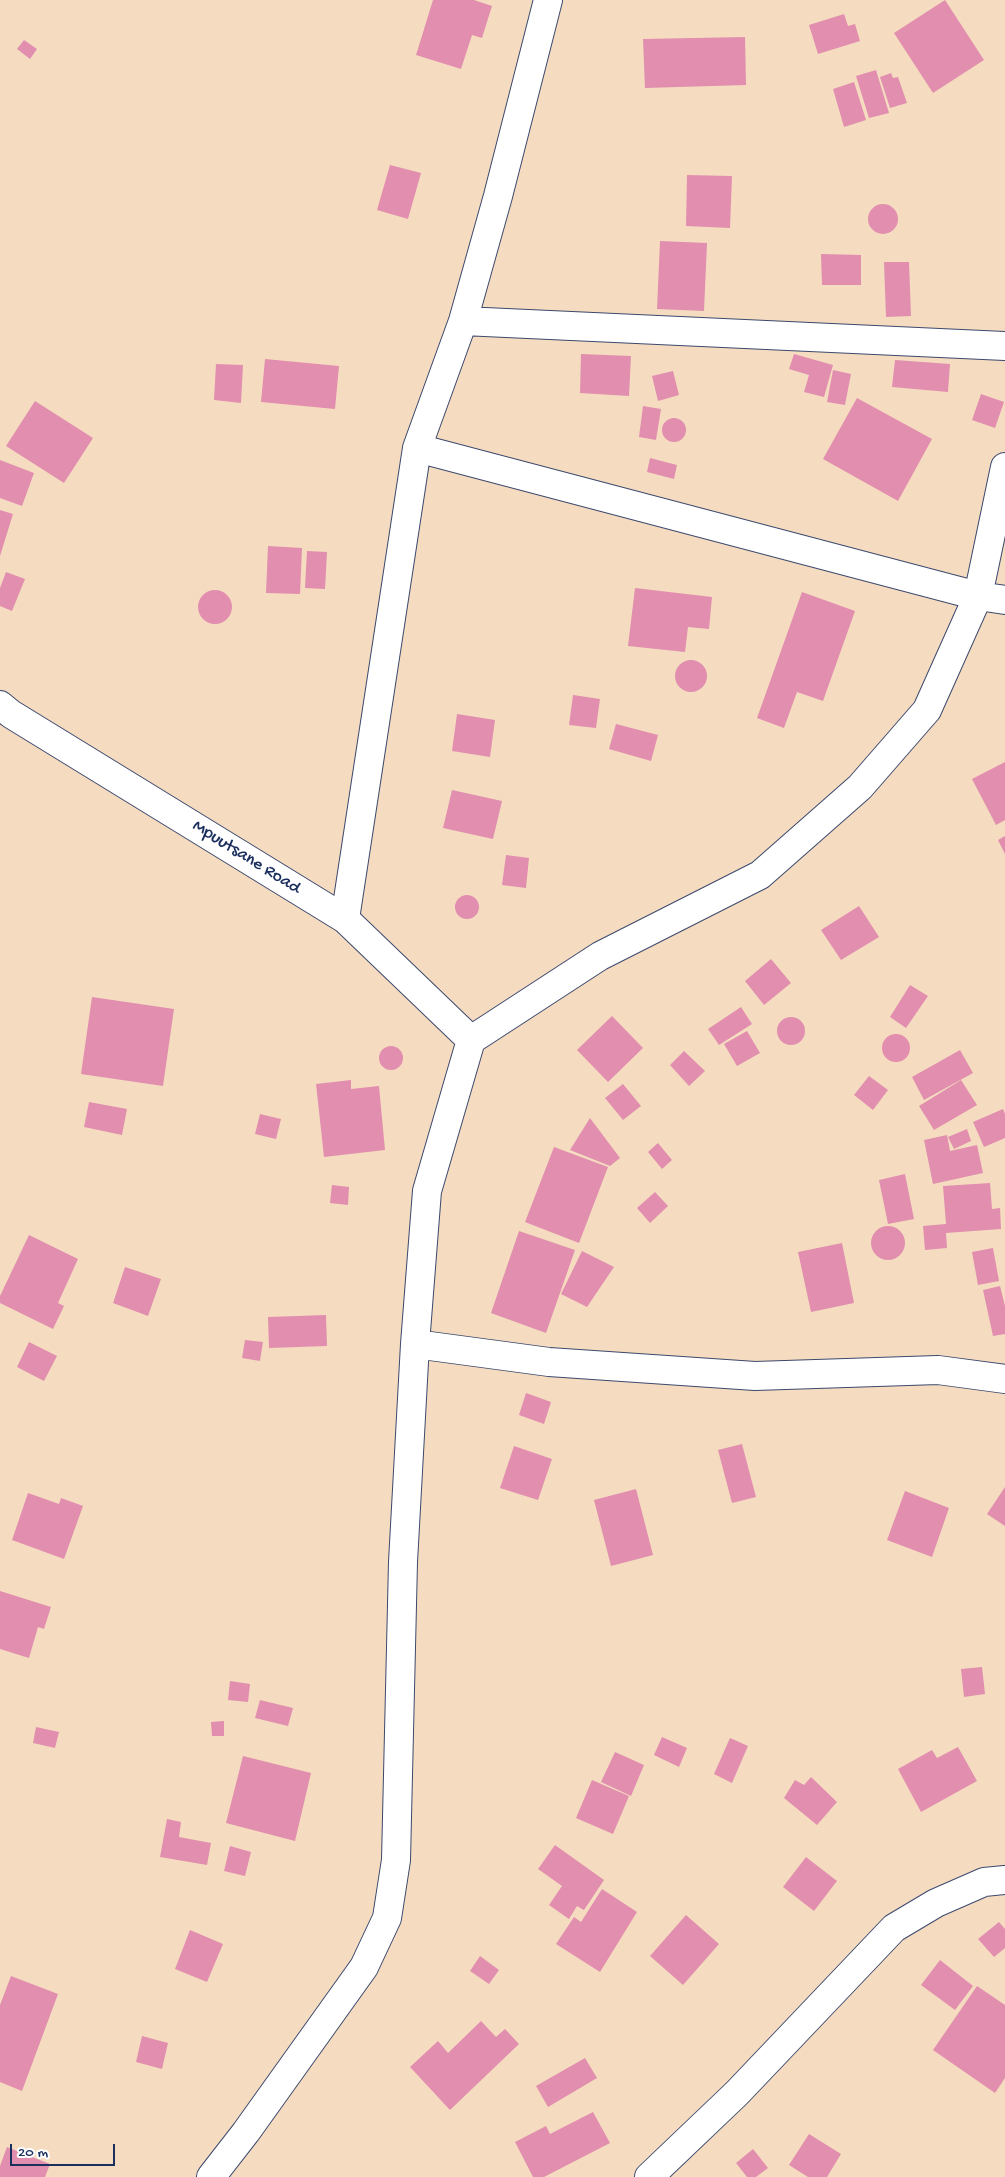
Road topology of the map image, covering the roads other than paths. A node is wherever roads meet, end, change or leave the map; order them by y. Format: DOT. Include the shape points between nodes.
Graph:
graph roads {
  1 [pos="548,0"];
  2 [pos="462,321"];
  3 [pos="1005,346"];
  4 [pos="417,448"];
  5 [pos="1005,467"];
  6 [pos="978,596"];
  7 [pos="1005,600"];
  8 [pos="0,705"];
  9 [pos="345,919"];
  10 [pos="471,1040"];
  11 [pos="415,1344"];
  12 [pos="1005,1379"];
  13 [pos="1005,1880"];
  14 [pos="211,2177"];
  15 [pos="649,2177"];
  1 -- 2 [label="street"];
  2 -- 3 [label="street"];
  2 -- 4 [label="street"];
  4 -- 6 [label="street"];
  4 -- 9 [label="street"];
  5 -- 6 [label="street"];
  6 -- 7 [label="street"];
  6 -- 10 [label="street" via="927,710 860,787 760,875 600,956"];
  8 -- 9 [label="street, Mpuutsane Road"];
  9 -- 10 [label="street, Mpuutsane Road"];
  10 -- 11 [label="street" via="427,1192"];
  11 -- 12 [label="street" via="549,1362 755,1376 938,1370"];
  11 -- 14 [label="street" via="403,1562 396,1860 387,1918 364,1967"];
  13 -- 15 [label="street" via="984,1882 936,1903 894,1928 737,2093"];
}
